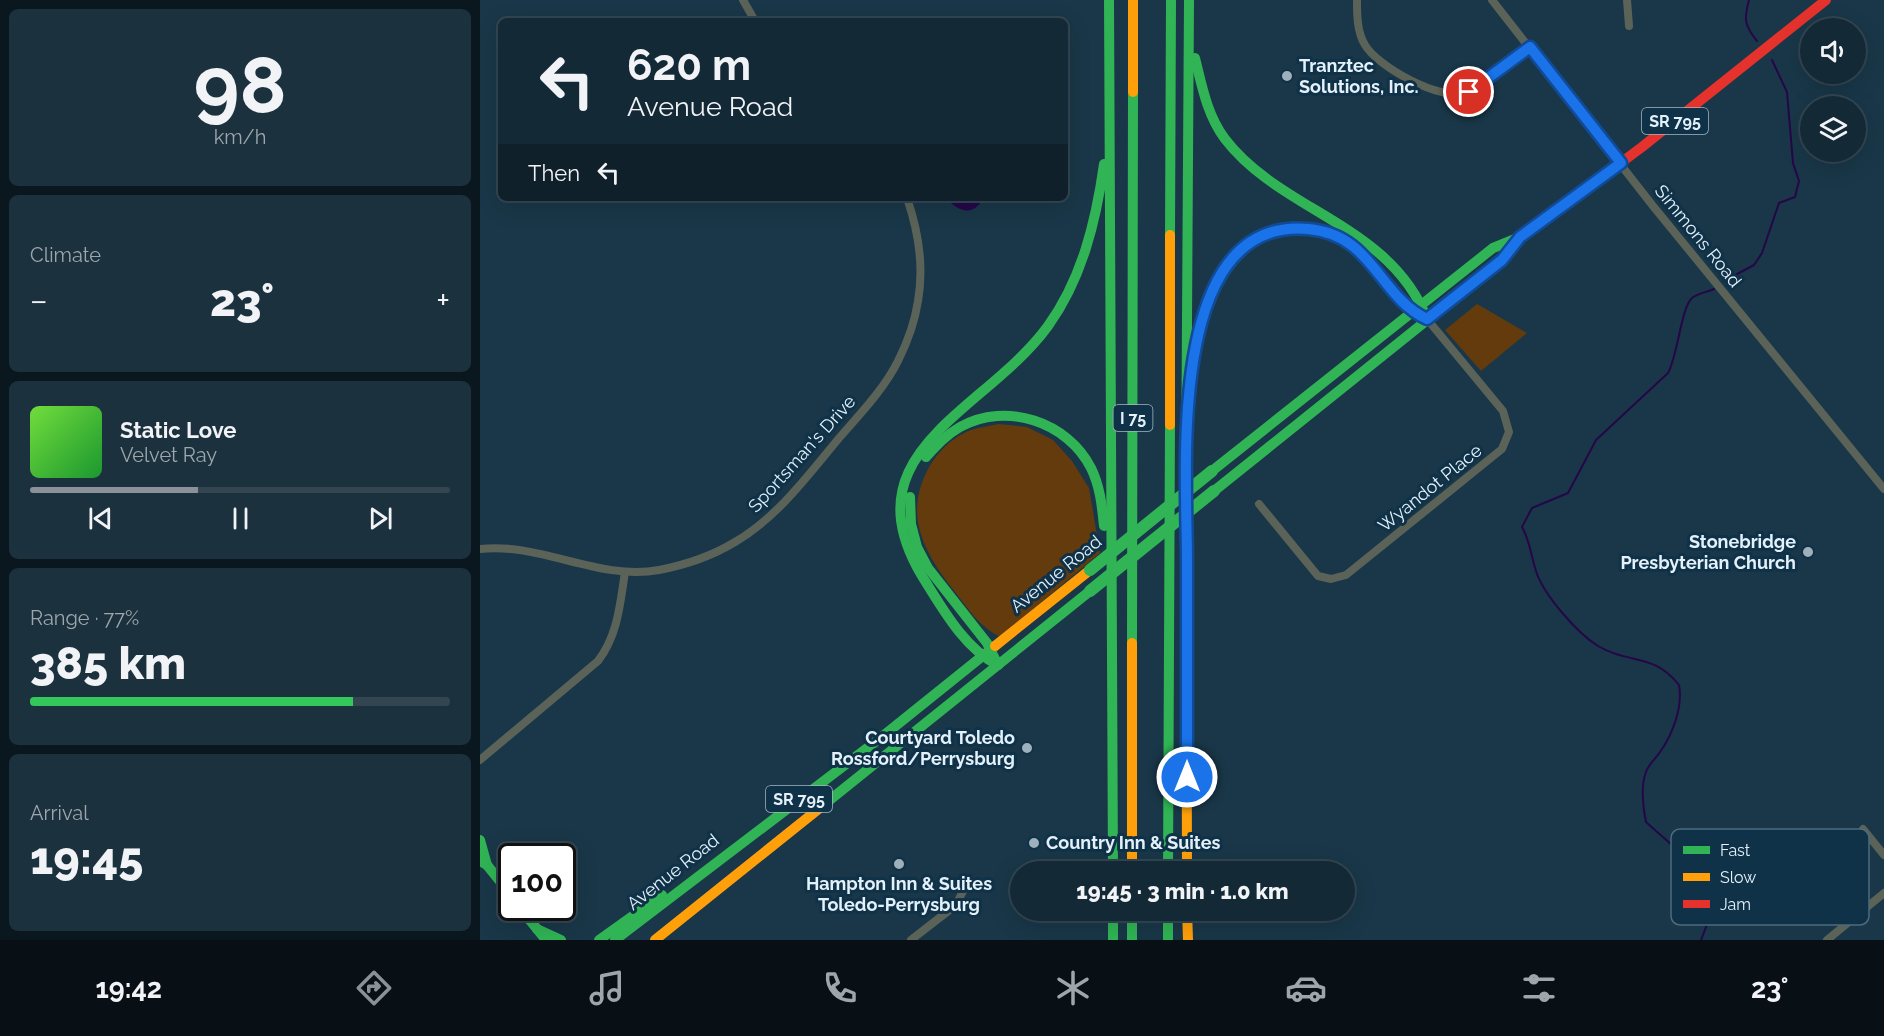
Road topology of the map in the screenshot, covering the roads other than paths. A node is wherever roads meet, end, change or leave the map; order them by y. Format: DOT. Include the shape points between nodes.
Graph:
graph roads {
  1 [pos="743,0"];
  2 [pos="1109,0"];
  3 [pos="1132,0"];
  4 [pos="1171,0"];
  5 [pos="1190,0"];
  6 [pos="1357,0"];
  7 [pos="1492,0"];
  8 [pos="1627,0"];
  9 [pos="1826,0"];
  10 [pos="753,18"];
  11 [pos="1629,26"];
  12 [pos="1530,47"];
  13 [pos="1111,114"];
  14 [pos="1621,163"];
  15 [pos="908,201"];
  16 [pos="1520,237"];
  17 [pos="1422,303"];
  18 [pos="1411,311"];
  19 [pos="1427,319"];
  20 [pos="1187,404"];
  21 [pos="1884,489"];
  22 [pos="1259,504"];
  23 [pos="480,549"];
  24 [pos="625,573"];
  25 [pos="1111,615"];
  26 [pos="987,653"];
  27 [pos="998,665"];
  28 [pos="480,760"];
  29 [pos="1869,836"];
  30 [pos="480,840"];
  31 [pos="1884,855"];
  32 [pos="1113,861"];
  33 [pos="1132,861"];
  34 [pos="1168,861"];
  35 [pos="1187,861"];
  36 [pos="484,863"];
  37 [pos="694,878"];
  38 [pos="969,879"];
  39 [pos="498,880"];
  40 [pos="1884,892"];
  41 [pos="1869,905"];
  42 [pos="531,921"];
  43 [pos="1113,921"];
  44 [pos="1132,921"];
  45 [pos="1168,921"];
  46 [pos="1187,921"];
  47 [pos="1845,925"];
  48 [pos="537,929"];
  49 [pos="546,940"];
  50 [pos="561,940"];
  51 [pos="599,940"];
  52 [pos="615,940"];
  53 [pos="628,940"];
  54 [pos="655,940"];
  55 [pos="911,940"];
  56 [pos="1113,940"];
  57 [pos="1132,940"];
  58 [pos="1168,940"];
  59 [pos="1188,940"];
  60 [pos="1827,940"];
  1 -- 10 [label="street"];
  2 -- 13 [label="main road"];
  3 -- 33 [label="main road, I 75"];
  4 -- 34 [label="main road, I 75"];
  5 -- 17 [label="main road" via="1200,87 1223,138 1262,177 1369,241"];
  5 -- 20 [label="main road"];
  6 -- 12 [label="street" via="1359,31 1368,50 1384,63 1441,93 1462,94 1475,89"];
  7 -- 12 [label="street, Simmons Road"];
  8 -- 11 [label="street"];
  9 -- 14 [label="main road, Avenue Road / SR 795"];
  12 -- 14 [label="street, Simmons Road"];
  13 -- 25 [label="main road"];
  13 -- 26 [label="main road" via="1090,235 1062,304 1017,363 926,441 909,468 902,492 901,529 913,564"];
  14 -- 16 [label="main road, Avenue Road / SR 795"];
  14 -- 21 [label="street, Simmons Road"];
  15 -- 24 [label="street, Sportsman's Drive" via="919,248 918,301 898,361 881,388 790,496 736,542 693,561 657,571"];
  16 -- 17 [label="main road, Avenue Road / SR 795" via="1493,248"];
  16 -- 19 [label="main road, Avenue Road / SR 795" via="1502,260"];
  17 -- 18 [label="main road, Avenue Road / SR 795"];
  17 -- 19 [label="main road"];
  18 -- 19 [label="main road"];
  18 -- 20 [label="main road" via="1372,263 1344,240 1309,229 1272,233 1240,251 1217,281 1197,339"];
  18 -- 26 [label="main road, Avenue Road / SR 795, bridge"];
  19 -- 22 [label="street, Wyandot Place" via="1508,419 1509,432 1502,449 1338,579 1318,576"];
  19 -- 27 [label="main road, Avenue Road / SR 795, bridge"];
  20 -- 35 [label="main road"];
  23 -- 24 [label="street, Sportsman's Drive" via="527,549"];
  24 -- 28 [label="street" via="616,625 598,661"];
  25 -- 26 [label="main road" via="1101,501 1087,460 1061,433 1039,421 1002,414 978,418 945,436 922,462 912,485 909,516 916,546 927,568"];
  25 -- 32 [label="main road"];
  26 -- 27 [label="main road"];
  26 -- 37 [label="main road, Avenue Road / SR 795"];
  27 -- 54 [label="main road, Avenue Road / SR 795"];
  29 -- 31 [label="street"];
  30 -- 36 [label="main road"];
  36 -- 39 [label="main road"];
  37 -- 51 [label="main road" via="647,904"];
  37 -- 52 [label="main road, Avenue Road / SR 795"];
  37 -- 53 [label="main road"];
  38 -- 55 [label="street" via="956,905"];
  40 -- 41 [label="street"];
  42 -- 48 [label="main road"];
  43 -- 56 [label="main road"];
  44 -- 57 [label="main road"];
  45 -- 58 [label="main road"];
  46 -- 59 [label="main road"];
  47 -- 60 [label="street"];
  48 -- 49 [label="main road"];
  48 -- 50 [label="main road"];
}
